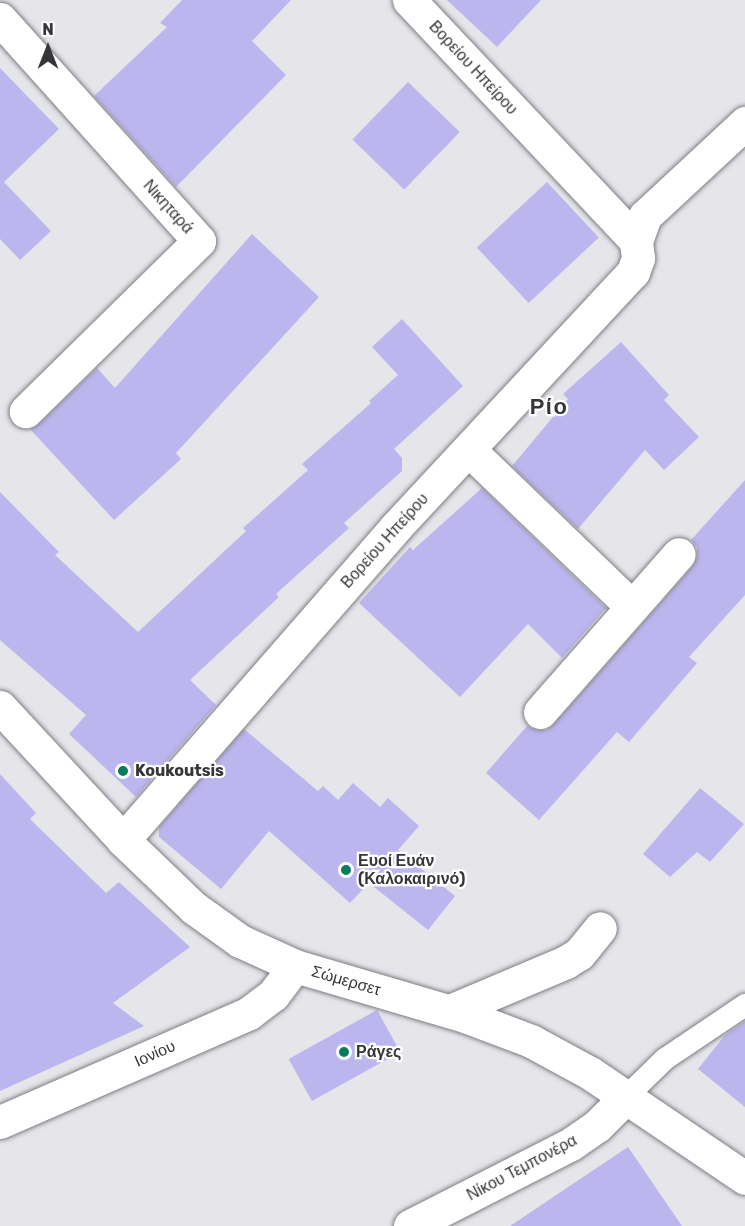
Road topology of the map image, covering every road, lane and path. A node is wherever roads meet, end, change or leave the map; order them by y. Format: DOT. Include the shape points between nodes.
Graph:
graph roads {
  1 [pos="409,0"];
  2 [pos="0,19"];
  3 [pos="745,123"];
  4 [pos="636,241"];
  5 [pos="26,411"];
  6 [pos="469,450"];
  7 [pos="679,554"];
  8 [pos="632,607"];
  9 [pos="0,707"];
  10 [pos="540,712"];
  11 [pos="123,840"];
  12 [pos="600,928"];
  13 [pos="295,966"];
  14 [pos="745,1005"];
  15 [pos="450,1011"];
  16 [pos="626,1098"];
  17 [pos="0,1122"];
  18 [pos="745,1178"];
  19 [pos="410,1226"];
  1 -- 4 [label="street, Βορείου Ηπείρου"];
  2 -- 5 [label="street, Νικηταρά" via="199,241"];
  3 -- 4 [label="street, Βορείου Ηπείρου" via="645,216"];
  4 -- 6 [label="street, Βορείου Ηπείρου" via="638,258 633,272"];
  6 -- 8 [label="street"];
  6 -- 11 [label="street, Βορείου Ηπείρου" via="284,653"];
  7 -- 8 [label="street"];
  8 -- 10 [label="street"];
  9 -- 11 [label="street, Σώμερσετ"];
  11 -- 13 [label="street, Σώμερσετ" via="207,918 249,946"];
  12 -- 15 [label="street" via="579,954 566,962"];
  13 -- 15 [label="street, Σώμερσετ"];
  13 -- 17 [label="street, Ιονίου" via="273,995 249,1013"];
  14 -- 16 [label="lane" via="684,1044"];
  15 -- 16 [label="street, Σώμερσετ" via="554,1053"];
  16 -- 18 [label="street, Σώμερσετ"];
  16 -- 19 [label="street, Νίκου Τεμπονέρα" via="571,1144"];
}
